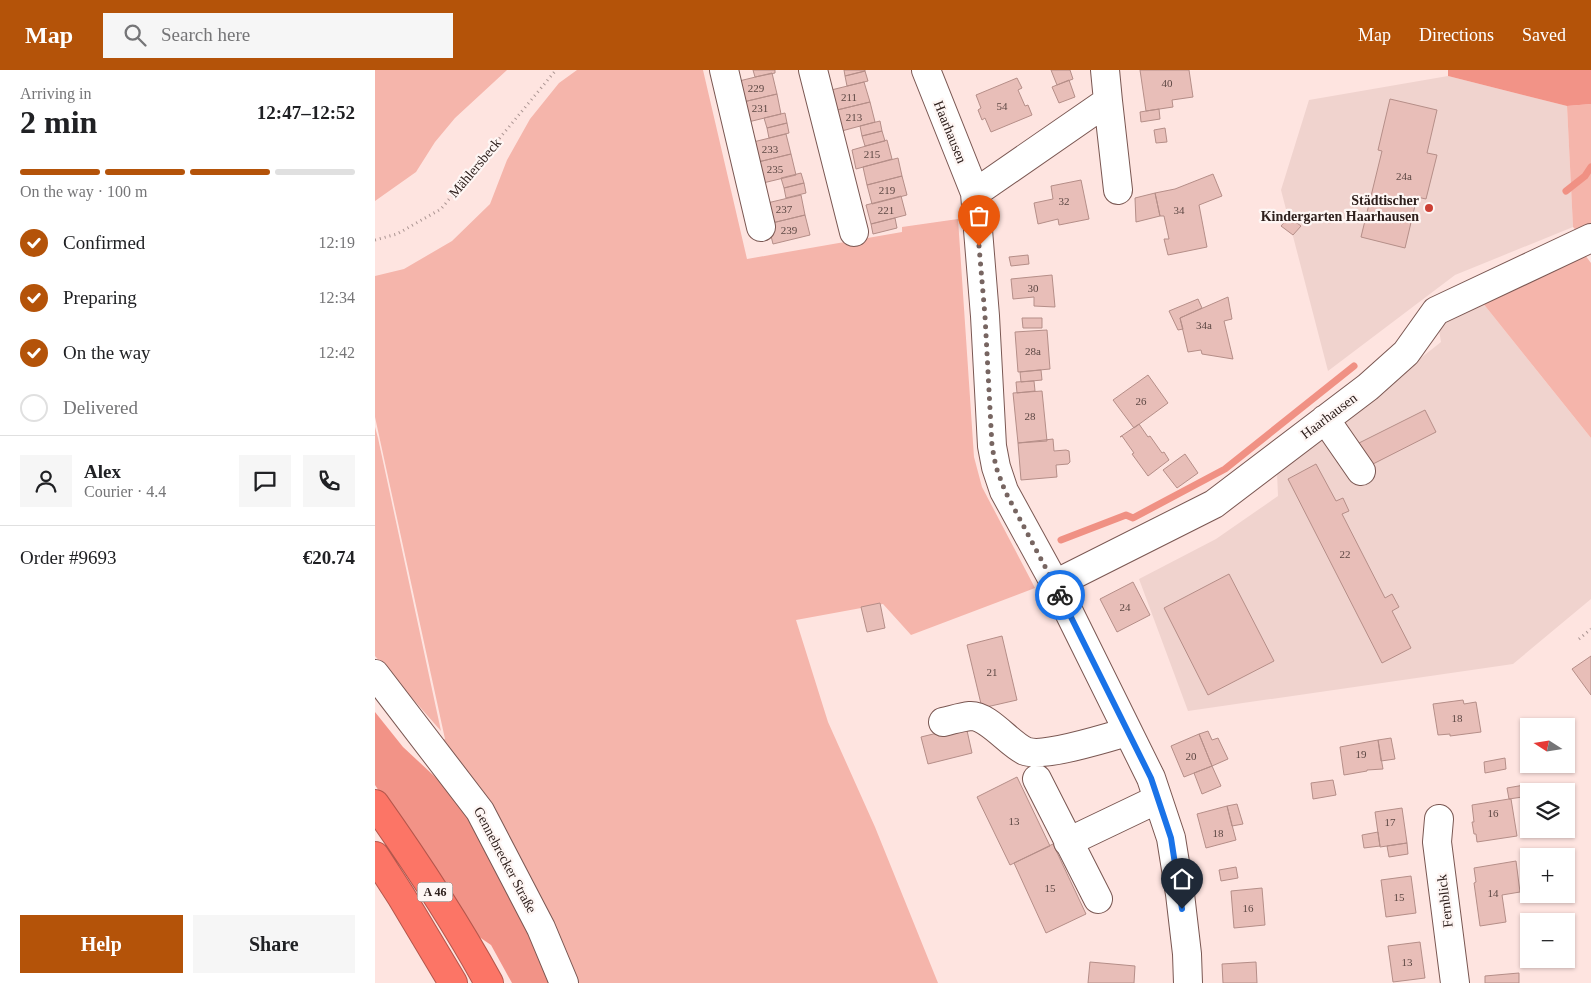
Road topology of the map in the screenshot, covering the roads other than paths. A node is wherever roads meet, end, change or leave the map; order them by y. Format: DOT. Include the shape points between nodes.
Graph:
graph roads {
  1 [pos="723,70"];
  2 [pos="813,70"];
  3 [pos="926,70"];
  4 [pos="1105,70"];
  5 [pos="1107,101"];
  6 [pos="1118,190"];
  7 [pos="975,193"];
  8 [pos="761,227"];
  9 [pos="854,232"];
  10 [pos="1591,238"];
  11 [pos="1325,419"];
  12 [pos="1361,470"];
  13 [pos="1055,584"];
  14 [pos="375,674"];
  15 [pos="943,722"];
  16 [pos="1127,732"];
  17 [pos="1037,779"];
  18 [pos="1158,799"];
  19 [pos="375,804"];
  20 [pos="1439,819"];
  21 [pos="1069,842"];
  22 [pos="375,856"];
  23 [pos="1097,899"];
  24 [pos="453,983"];
  25 [pos="489,983"];
  26 [pos="565,983"];
  27 [pos="1188,983"];
  28 [pos="1455,983"];
  1 -- 8 [label="street"];
  2 -- 9 [label="street"];
  3 -- 7 [label="street, Haarhausen"];
  4 -- 5 [label="street"];
  5 -- 6 [label="street"];
  5 -- 7 [label="street"];
  7 -- 13 [label="street, Haarhausen" via="996,467 1005,491"];
  10 -- 11 [label="street, Haarhausen" via="1436,311 1406,353"];
  11 -- 12 [label="street"];
  11 -- 13 [label="street, Haarhausen" via="1214,504"];
  13 -- 16 [label="street, Haarhausen"];
  14 -- 26 [label="street, Gennebrecker Straße" via="480,811 541,928"];
  15 -- 16 [label="street" via="971,716 982,718 1025,750 1035,753"];
  16 -- 18 [label="street, Haarhausen"];
  17 -- 21 [label="street"];
  18 -- 21 [label="street"];
  18 -- 27 [label="street, Haarhausen" via="1171,838 1179,884"];
  19 -- 25 [label="highway, A 46" via="429,882"];
  20 -- 28 [label="street, Fernblick" via="1437,842"];
  21 -- 23 [label="street"];
  22 -- 24 [label="highway, A 46"];
}
